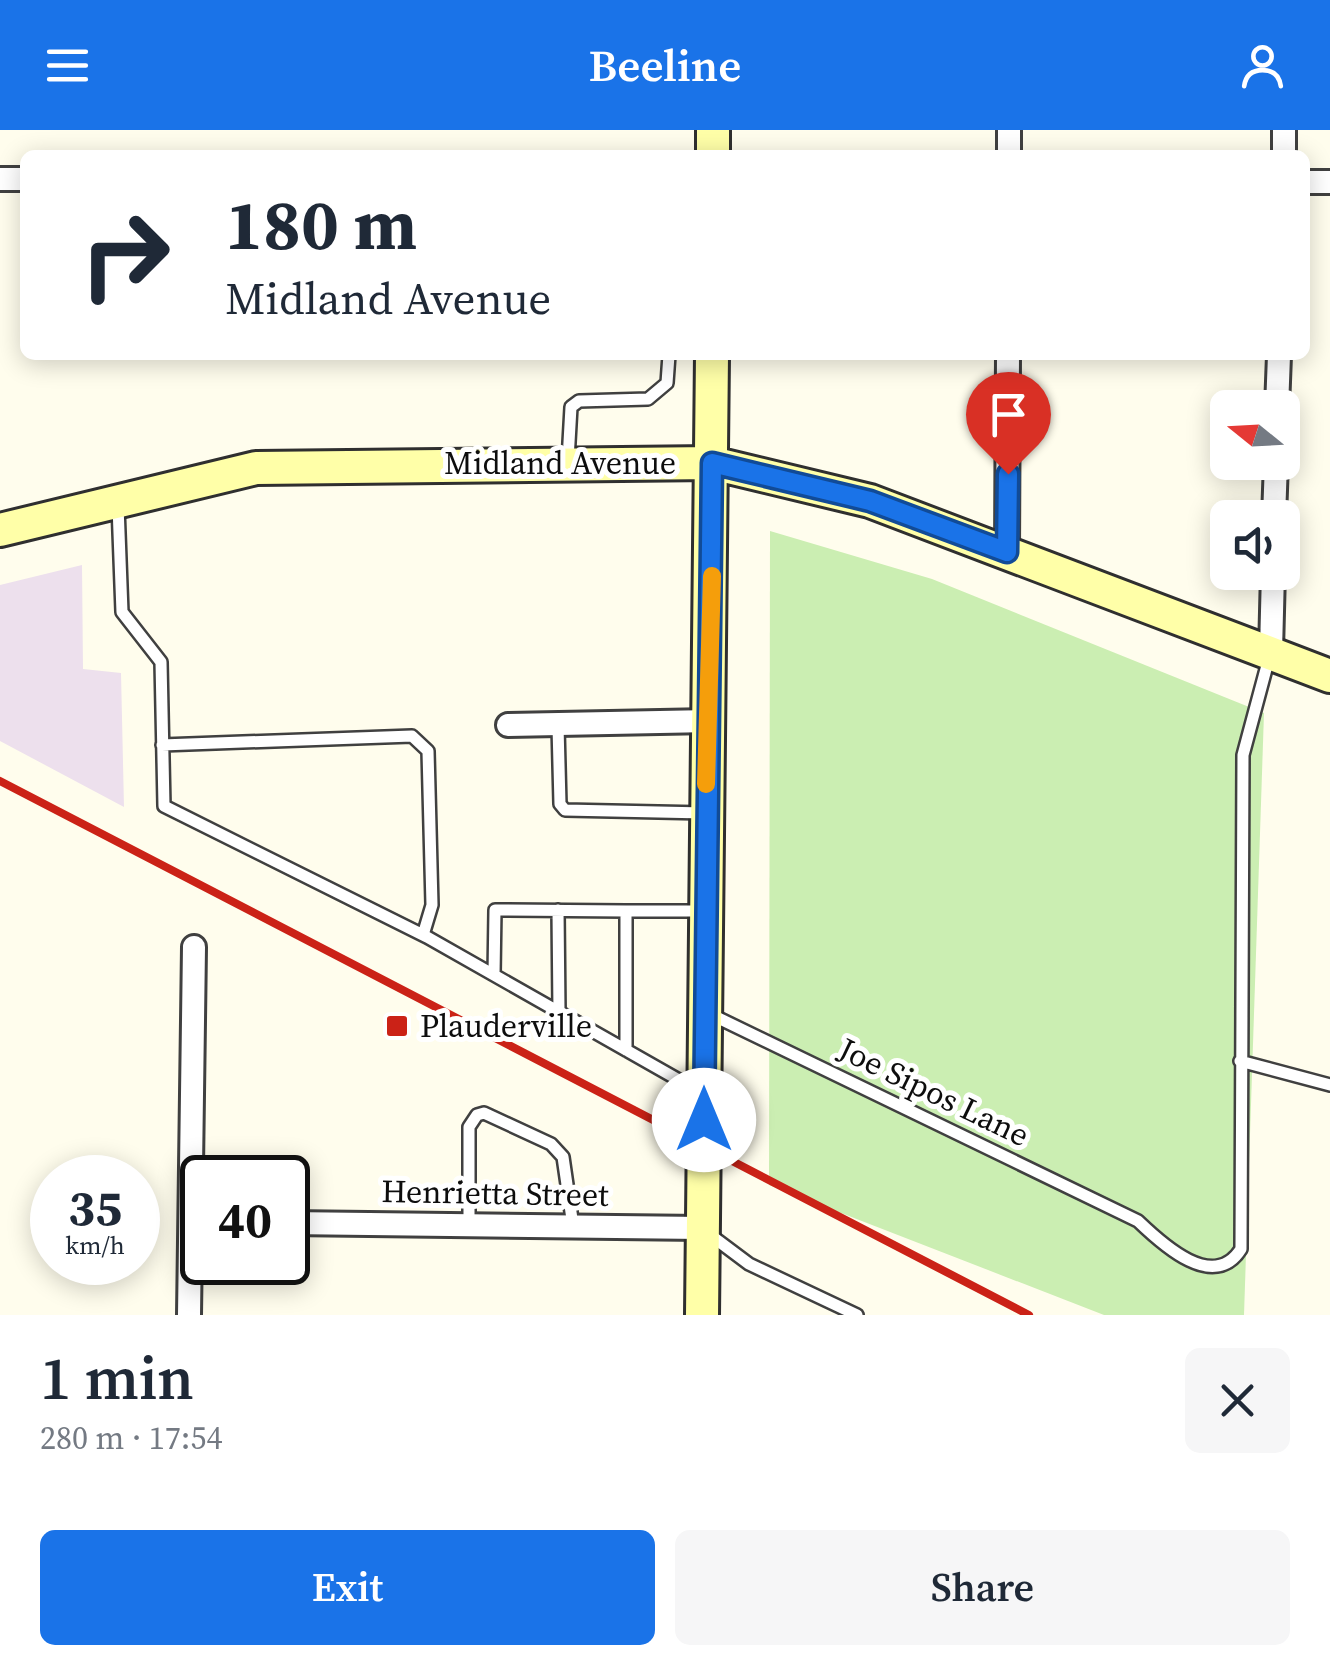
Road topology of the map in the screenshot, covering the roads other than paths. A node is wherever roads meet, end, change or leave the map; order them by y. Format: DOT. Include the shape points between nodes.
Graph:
graph roads {
  1 [pos="668,360"];
  2 [pos="712,360"];
  3 [pos="1008,360"];
  4 [pos="1279,360"];
  5 [pos="1278,390"];
  6 [pos="568,462"];
  7 [pos="712,463"];
  8 [pos="118,502"];
  9 [pos="0,530"];
  10 [pos="1007,552"];
  11 [pos="1273,590"];
  12 [pos="1271,651"];
  13 [pos="1330,676"];
  14 [pos="710,721"];
  15 [pos="508,725"];
  16 [pos="558,726"];
  17 [pos="162,745"];
  18 [pos="705,813"];
  19 [pos="558,910"];
  20 [pos="626,911"];
  21 [pos="706,911"];
  22 [pos="422,935"];
  23 [pos="194,947"];
  24 [pos="494,975"];
  25 [pos="559,1012"];
  26 [pos="706,1012"];
  27 [pos="626,1050"];
  28 [pos="1240,1061"];
  29 [pos="1330,1085"];
  30 [pos="704,1094"];
  31 [pos="196,1155"];
  32 [pos="310,1223"];
  33 [pos="469,1225"];
  34 [pos="573,1226"];
  35 [pos="702,1228"];
  36 [pos="191,1285"];
  37 [pos="189,1315"];
  38 [pos="702,1315"];
  39 [pos="857,1315"];
  1 -- 6 [label="lane" via="667,382 648,399 578,401 570,407"];
  2 -- 7 [label="street"];
  3 -- 10 [label="street"];
  4 -- 5 [label="street"];
  6 -- 7 [label="street, Midland Avenue"];
  6 -- 8 [label="street, Midland Avenue" via="256,468"];
  7 -- 10 [label="street, Midland Avenue" via="870,501"];
  7 -- 14 [label="street"];
  8 -- 9 [label="street, Midland Avenue"];
  8 -- 17 [label="lane" via="122,612 160,662"];
  10 -- 12 [label="street, Midland Avenue"];
  11 -- 12 [label="street"];
  12 -- 13 [label="street, Midland Avenue"];
  12 -- 28 [label="lane" via="1243,755"];
  14 -- 16 [label="street"];
  14 -- 18 [label="street"];
  15 -- 16 [label="street"];
  16 -- 18 [label="lane" via="565,810"];
  17 -- 22 [label="lane" via="164,806"];
  17 -- 22 [label="lane" via="412,736 428,751 432,905"];
  18 -- 21 [label="street"];
  19 -- 20 [label="lane"];
  19 -- 24 [label="lane" via="495,910"];
  19 -- 25 [label="lane"];
  20 -- 21 [label="lane"];
  20 -- 27 [label="lane"];
  21 -- 26 [label="street"];
  22 -- 24 [label="lane"];
  23 -- 31 [label="street"];
  24 -- 25 [label="lane"];
  25 -- 27 [label="lane"];
  26 -- 28 [label="lane, Joe Sipos Lane" via="1138,1221 1181,1257 1219,1268 1241,1249"];
  26 -- 30 [label="street"];
  27 -- 30 [label="lane"];
  28 -- 29 [label="lane"];
  30 -- 35 [label="street"];
  32 -- 33 [label="street, Henrietta Street"];
  33 -- 34 [label="street, Henrietta Street"];
  33 -- 34 [label="lane" via="469,1127 484,1113 551,1144 568,1172"];
  34 -- 35 [label="street, Henrietta Street"];
  35 -- 38 [label="street"];
  35 -- 39 [label="lane" via="748,1264"];
  36 -- 37 [label="street"];
}
